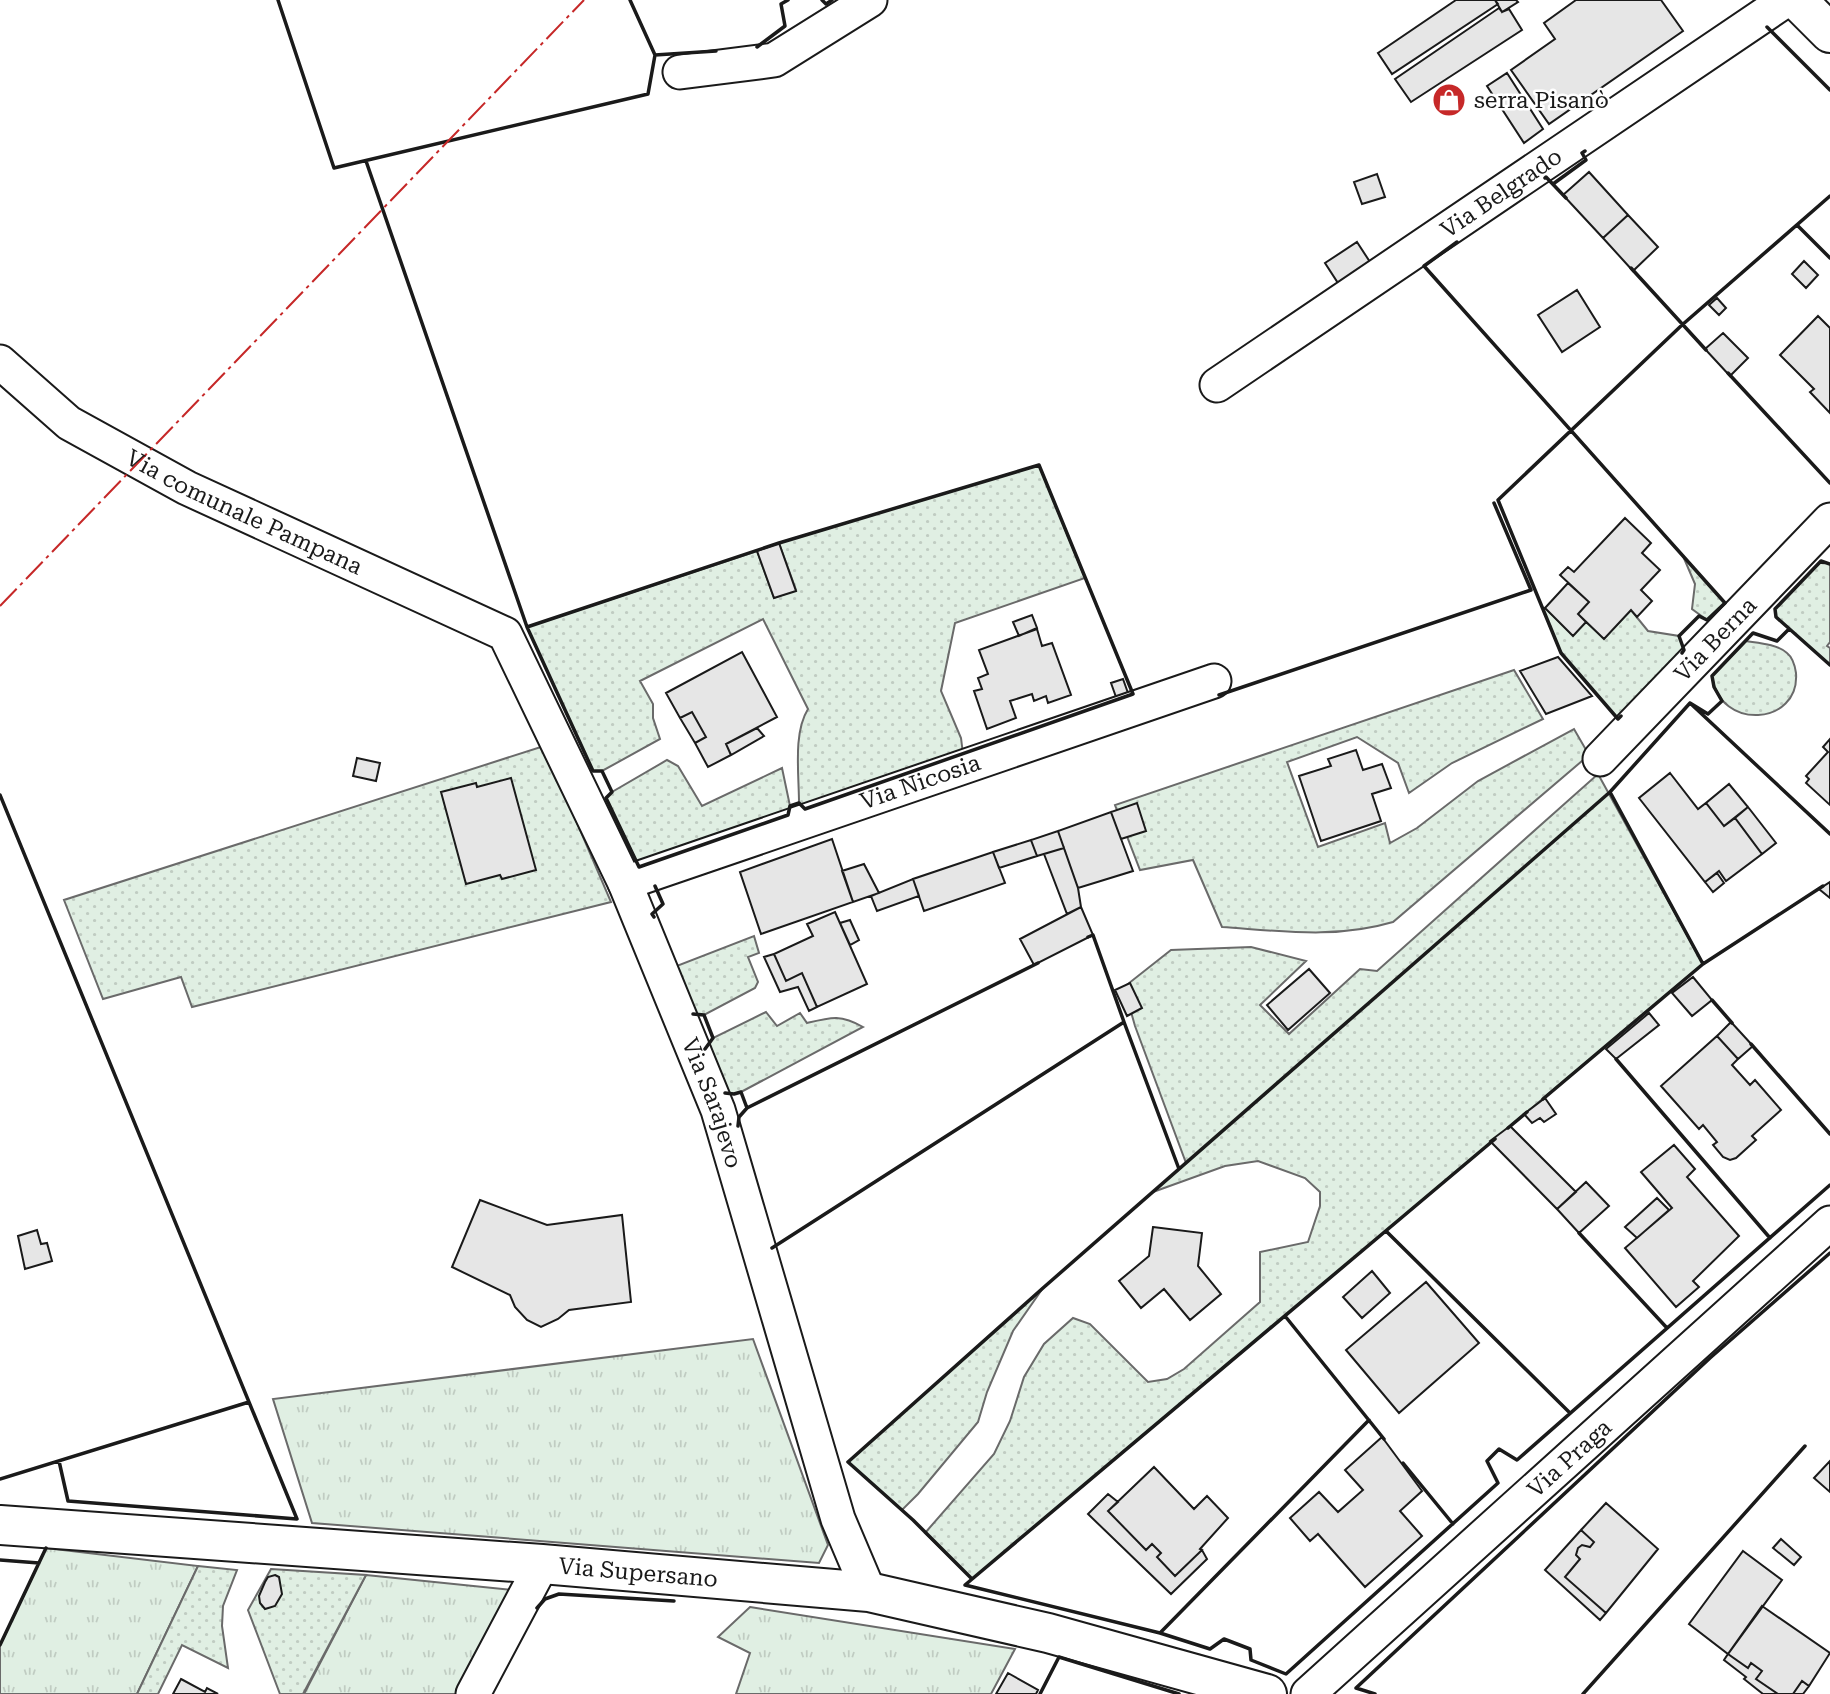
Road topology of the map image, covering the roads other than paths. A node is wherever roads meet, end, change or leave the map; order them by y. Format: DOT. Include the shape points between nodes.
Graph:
graph roads {
  1 [pos="870,0"];
  2 [pos="1786,0"];
  3 [pos="1797,0"];
  4 [pos="1830,33"];
  5 [pos="680,72"];
  6 [pos="0,362"];
  7 [pos="1217,384"];
  8 [pos="1830,520"];
  9 [pos="505,634"];
  10 [pos="1213,681"];
  11 [pos="1600,759"];
  12 [pos="625,883"];
  13 [pos="1830,1223"];
  14 [pos="0,1525"];
  15 [pos="542,1564"];
  16 [pos="869,1592"];
  17 [pos="1243,1691"];
  18 [pos="472,1694"];
  19 [pos="1308,1694"];
  1 -- 5 [label="street" via="774,60"];
  2 -- 7 [label="street, Via Belgrado"];
  3 -- 4 [label="street"];
  6 -- 9 [label="street, Via comunale Pampana" via="69,423 187,488"];
  8 -- 11 [label="street, Via Berna"];
  9 -- 12 [label="street, Via Sarajevo"];
  10 -- 12 [label="street, Via Nicosia"];
  12 -- 16 [label="street, Via Sarajevo" via="718,1110 838,1519"];
  13 -- 19 [label="street, Via Praga"];
  14 -- 15 [label="street, Via Supersano"];
  15 -- 16 [label="street, Via Supersano"];
  15 -- 18 [label="street"];
  16 -- 17 [label="street, Via Supersano" via="1048,1633"];
}
